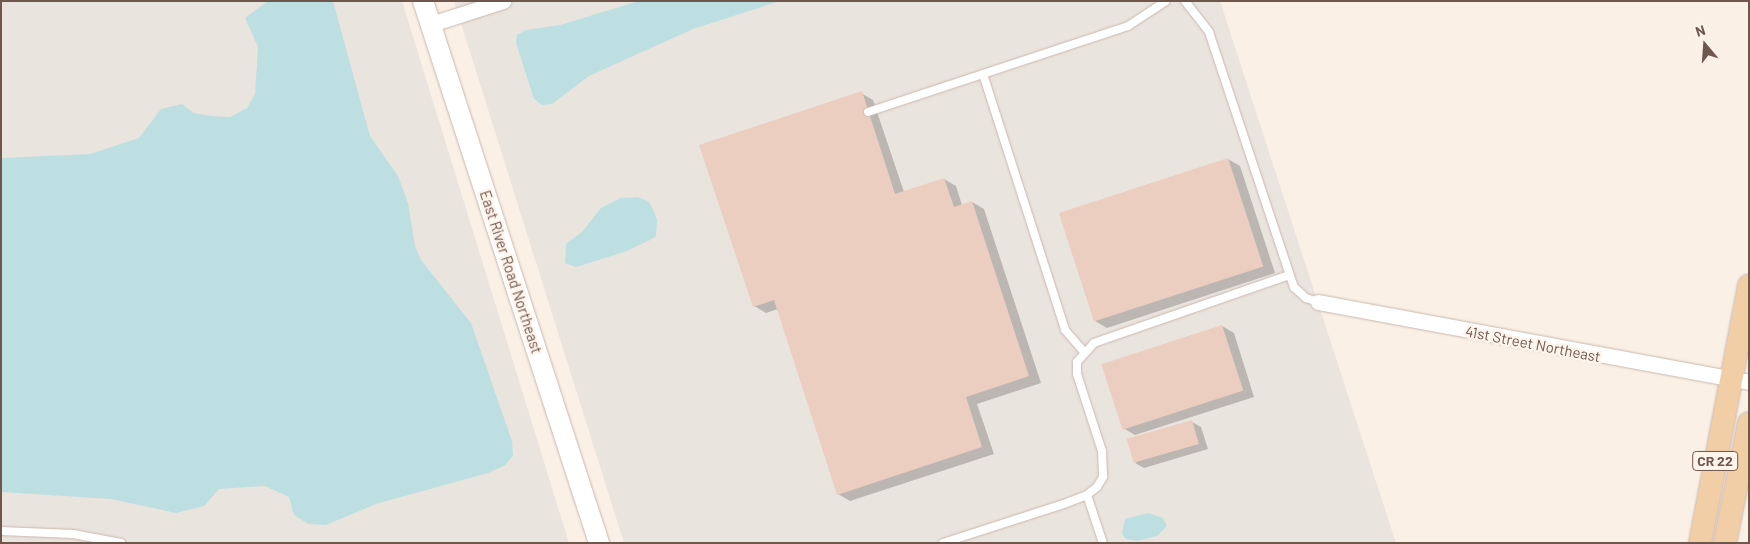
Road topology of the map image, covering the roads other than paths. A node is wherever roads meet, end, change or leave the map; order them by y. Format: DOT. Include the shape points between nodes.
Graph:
graph roads {
  1 [pos="423,1"];
  2 [pos="503,1"];
  3 [pos="1166,1"];
  4 [pos="1185,1"];
  5 [pos="431,24"];
  6 [pos="983,74"];
  7 [pos="868,112"];
  8 [pos="1289,275"];
  9 [pos="1749,286"];
  10 [pos="1318,302"];
  11 [pos="1084,352"];
  12 [pos="1739,381"];
  13 [pos="1749,423"];
  14 [pos="1087,496"];
  15 [pos="1,531"];
  16 [pos="121,543"];
  17 [pos="599,543"];
  18 [pos="943,543"];
  19 [pos="1103,543"];
  20 [pos="1700,543"];
  21 [pos="1726,543"];
  1 -- 5 [label="street, East River Road Northeast"];
  2 -- 5 [label="street"];
  3 -- 6 [label="lane" via="1128,26"];
  4 -- 8 [label="lane" via="1209,32"];
  5 -- 17 [label="street, East River Road Northeast"];
  6 -- 7 [label="lane"];
  6 -- 11 [label="lane" via="1065,330"];
  8 -- 10 [label="lane" via="1300,294"];
  8 -- 11 [label="lane" via="1117,334 1094,343"];
  9 -- 12 [label="main road, CR 22"];
  10 -- 12 [label="street, 41st Street Northeast"];
  11 -- 14 [label="lane" via="1077,362 1077,374 1104,463 1103,477"];
  12 -- 20 [label="main road, CR 22"];
  13 -- 21 [label="main road, CR 22"];
  14 -- 18 [label="lane"];
  14 -- 19 [label="lane"];
  15 -- 16 [label="lane" via="73,534"];
}
